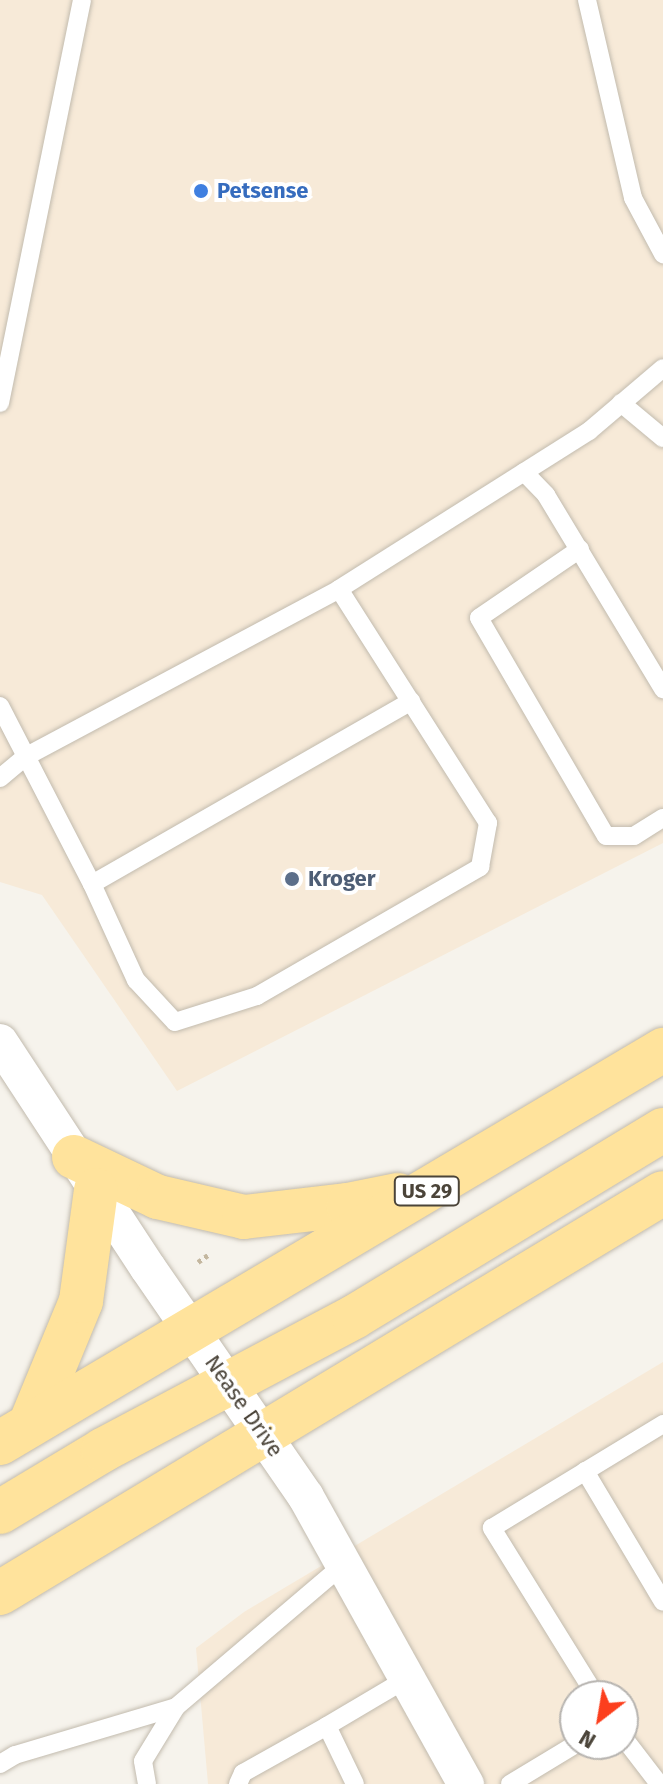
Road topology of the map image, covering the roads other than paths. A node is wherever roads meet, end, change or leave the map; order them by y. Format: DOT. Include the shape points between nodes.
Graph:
graph roads {
  1 [pos="82,0"];
  2 [pos="587,0"];
  3 [pos="663,254"];
  4 [pos="663,368"];
  5 [pos="0,403"];
  6 [pos="621,403"];
  7 [pos="663,438"];
  8 [pos="524,472"];
  9 [pos="580,549"];
  10 [pos="339,589"];
  11 [pos="663,689"];
  12 [pos="411,701"];
  13 [pos="0,706"];
  14 [pos="25,757"];
  15 [pos="0,778"];
  16 [pos="663,818"];
  17 [pos="92,884"];
  18 [pos="0,1042"];
  19 [pos="663,1050"];
  20 [pos="663,1130"];
  21 [pos="85,1174"];
  22 [pos="432,1188"];
  23 [pos="663,1193"];
  24 [pos="191,1332"];
  25 [pos="230,1385"];
  26 [pos="663,1424"];
  27 [pos="15,1434"];
  28 [pos="264,1435"];
  29 [pos="585,1471"];
  30 [pos="0,1512"];
  31 [pos="344,1564"];
  32 [pos="0,1593"];
  33 [pos="663,1602"];
  34 [pos="408,1678"];
  35 [pos="586,1680"];
  36 [pos="176,1707"];
  37 [pos="327,1726"];
  38 [pos="559,1754"];
  39 [pos="639,1758"];
  40 [pos="0,1764"];
  41 [pos="147,1784"];
  42 [pos="238,1784"];
  43 [pos="355,1784"];
  44 [pos="466,1784"];
  45 [pos="510,1784"];
  46 [pos="659,1784"];
  1 -- 5 [label="lane"];
  2 -- 3 [label="lane" via="633,198"];
  4 -- 6 [label="lane"];
  6 -- 7 [label="lane"];
  6 -- 8 [label="lane" via="589,431"];
  8 -- 9 [label="lane" via="546,495"];
  8 -- 10 [label="lane"];
  9 -- 11 [label="lane"];
  9 -- 16 [label="lane" via="479,618 606,836 634,836"];
  10 -- 12 [label="lane"];
  10 -- 14 [label="lane"];
  12 -- 17 [label="lane"];
  12 -- 17 [label="lane" via="488,823 480,867 356,940 257,996 175,1022 136,980"];
  13 -- 14 [label="lane"];
  14 -- 15 [label="lane"];
  14 -- 17 [label="lane"];
  18 -- 21 [label="street, Nease Drive"];
  19 -- 22 [label="main road, US 29"];
  20 -- 25 [label="main road" via="354,1317"];
  21 -- 22 [label="main road" via="244,1217"];
  21 -- 24 [label="street, Nease Drive"];
  21 -- 27 [label="main road" via="81,1301"];
  22 -- 24 [label="main road, US 29"];
  23 -- 28 [label="main road"];
  24 -- 25 [label="street, Nease Drive"];
  24 -- 27 [label="main road, US 29"];
  25 -- 28 [label="street, Nease Drive"];
  25 -- 30 [label="main road" via="103,1450"];
  26 -- 29 [label="lane"];
  28 -- 31 [label="street, Nease Drive"];
  28 -- 32 [label="main road"];
  29 -- 33 [label="lane"];
  29 -- 35 [label="lane" via="492,1528"];
  31 -- 34 [label="street, Nease Drive"];
  31 -- 36 [label="lane"];
  34 -- 37 [label="lane"];
  34 -- 44 [label="street, Nease Drive"];
  36 -- 40 [label="lane"];
  36 -- 41 [label="lane" via="143,1761"];
  37 -- 42 [label="lane" via="243,1773"];
  37 -- 43 [label="lane"];
  38 -- 45 [label="lane"];
  39 -- 46 [label="lane"];
}
